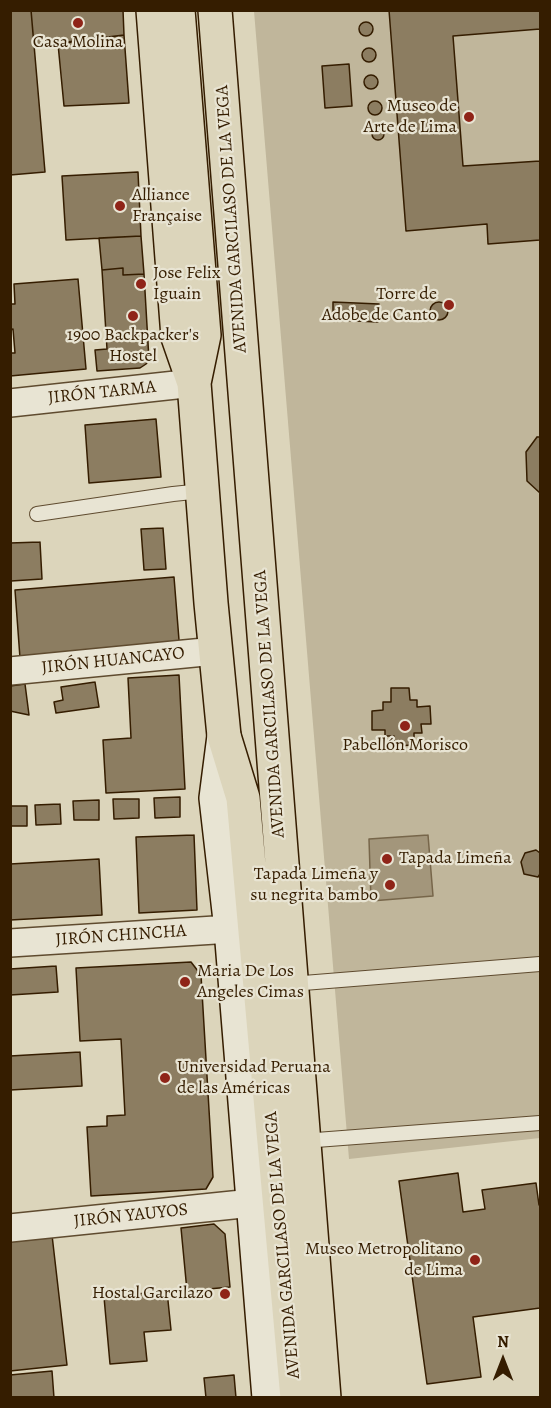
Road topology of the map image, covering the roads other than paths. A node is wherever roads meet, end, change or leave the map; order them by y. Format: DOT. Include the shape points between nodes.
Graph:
graph roads {
  1 [pos="153,10"];
  2 [pos="178,10"];
  3 [pos="215,10"];
  4 [pos="194,383"];
  5 [pos="10,403"];
  6 [pos="202,491"];
  7 [pos="37,514"];
  8 [pos="215,651"];
  9 [pos="10,671"];
  10 [pos="224,736"];
  11 [pos="231,929"];
  12 [pos="10,944"];
  13 [pos="540,964"];
  14 [pos="291,984"];
  15 [pos="540,1123"];
  16 [pos="303,1141"];
  17 [pos="252,1203"];
  18 [pos="10,1228"];
  19 [pos="269,1398"];
  20 [pos="297,1398"];
  21 [pos="324,1398"];
  1 -- 4 [label="main road, AVENIDA GARCILASO DE LA VEGA" via="178,338"];
  2 -- 4 [label="main road, AVENIDA GARCILASO DE LA VEGA" via="204,335"];
  3 -- 14 [label="main road, AVENIDA GARCILASO DE LA VEGA"];
  4 -- 5 [label="street, JIRÓN TARMA"];
  4 -- 6 [label="main road, AVENIDA GARCILASO DE LA VEGA"];
  6 -- 7 [label="lane"];
  6 -- 8 [label="main road, AVENIDA GARCILASO DE LA VEGA"];
  8 -- 9 [label="street, JIRÓN HUANCAYO"];
  8 -- 10 [label="main road, AVENIDA GARCILASO DE LA VEGA"];
  10 -- 11 [label="main road, AVENIDA GARCILASO DE LA VEGA" via="216,798"];
  10 -- 20 [label="main road, AVENIDA GARCILASO DE LA VEGA" via="243,798"];
  11 -- 12 [label="street, JIRÓN CHINCHA"];
  11 -- 17 [label="main road, AVENIDA GARCILASO DE LA VEGA"];
  13 -- 14 [label="lane"];
  14 -- 16 [label="main road, AVENIDA GARCILASO DE LA VEGA"];
  15 -- 16 [label="lane"];
  16 -- 21 [label="main road, AVENIDA GARCILASO DE LA VEGA"];
  17 -- 18 [label="street, JIRÓN YAUYOS"];
  17 -- 19 [label="main road, AVENIDA GARCILASO DE LA VEGA"];
}
